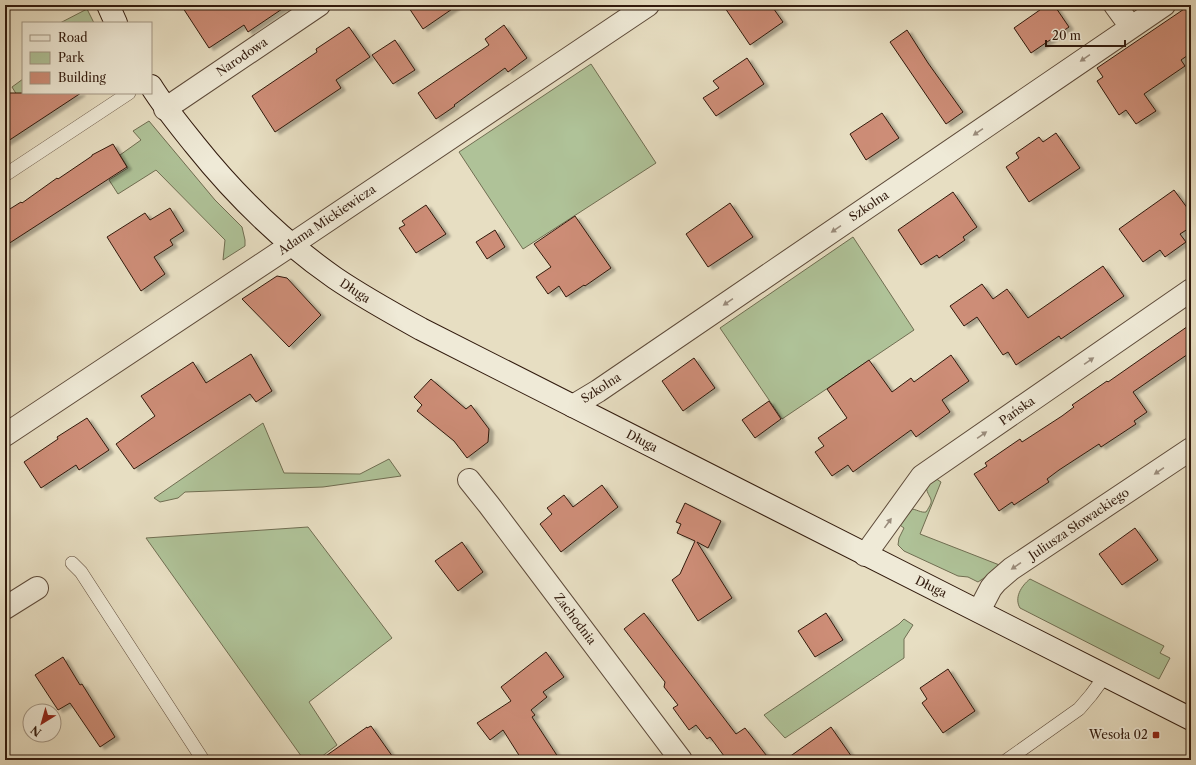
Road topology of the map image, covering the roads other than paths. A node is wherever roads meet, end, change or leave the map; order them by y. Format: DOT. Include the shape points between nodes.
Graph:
graph roads {
  1 [pos="108,5"];
  2 [pos="319,5"];
  3 [pos="648,5"];
  4 [pos="1115,5"];
  5 [pos="1164,5"];
  6 [pos="116,22"];
  7 [pos="1131,27"];
  8 [pos="152,88"];
  9 [pos="127,94"];
  10 [pos="165,109"];
  11 [pos="5,174"];
  12 [pos="291,245"];
  13 [pos="1191,290"];
  14 [pos="573,406"];
  15 [pos="5,434"];
  16 [pos="1191,449"];
  17 [pos="469,480"];
  18 [pos="865,555"];
  19 [pos="72,563"];
  20 [pos="37,588"];
  21 [pos="5,608"];
  22 [pos="979,611"];
  23 [pos="1105,676"];
  24 [pos="1191,719"];
  25 [pos="203,760"];
  26 [pos="681,760"];
  27 [pos="1007,760"];
  1 -- 6 [label="street"];
  2 -- 10 [label="street, Narodowa"];
  3 -- 12 [label="street, Adama Mickiewicza"];
  4 -- 7 [label="street"];
  5 -- 7 [label="street, Szkolna"];
  7 -- 14 [label="street, Szkolna, one-way"];
  8 -- 10 [label="street, Długa"];
  9 -- 11 [label="lane"];
  10 -- 12 [label="street, Długa" via="216,170"];
  12 -- 14 [label="street, Długa" via="334,278 378,306"];
  12 -- 15 [label="street, Adama Mickiewicza"];
  18 -- 13 [label="street, Pańska, one-way" via="922,476"];
  14 -- 18 [label="street, Długa"];
  16 -- 22 [label="street, Juliusza Słowackiego, one-way" via="1011,569 991,588"];
  17 -- 26 [label="street, Zachodnia"];
  18 -- 22 [label="street, Długa"];
  19 -- 25 [label="lane" via="81,572"];
  20 -- 21 [label="street"];
  22 -- 23 [label="street, Długa"];
  23 -- 24 [label="street, Długa"];
  23 -- 27 [label="lane" via="1079,709"];
}
